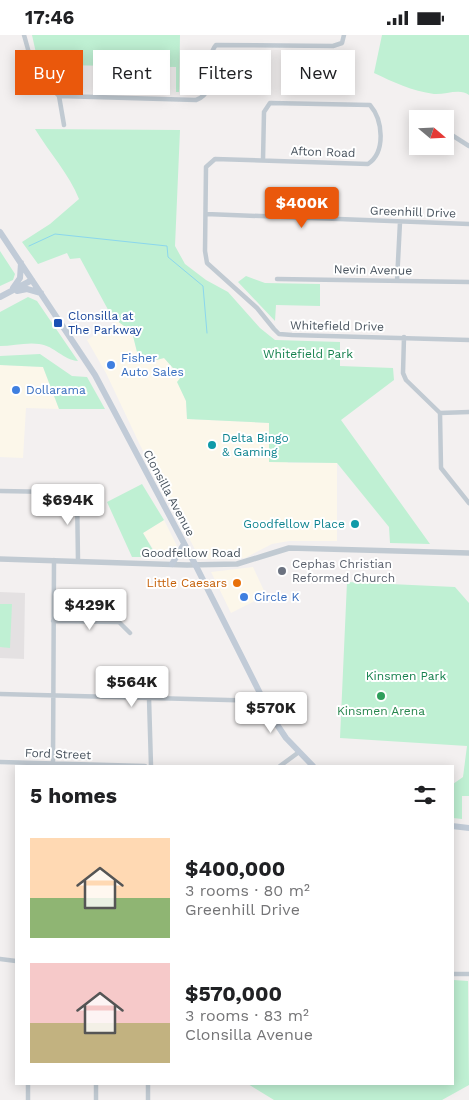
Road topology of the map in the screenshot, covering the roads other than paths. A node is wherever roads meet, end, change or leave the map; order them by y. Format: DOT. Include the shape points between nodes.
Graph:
graph roads {
  1 [pos="24,35"];
  2 [pos="344,35"];
  3 [pos="59,96"];
  4 [pos="64,125"];
  5 [pos="454,136"];
  6 [pos="469,146"];
  7 [pos="263,160"];
  8 [pos="206,214"];
  9 [pos="400,222"];
  10 [pos="469,223"];
  11 [pos="0,232"];
  12 [pos="206,260"];
  13 [pos="21,262"];
  14 [pos="277,279"];
  15 [pos="32,280"];
  16 [pos="397,281"];
  17 [pos="469,282"];
  18 [pos="8,293"];
  19 [pos="41,293"];
  20 [pos="0,297"];
  21 [pos="404,337"];
  22 [pos="469,340"];
  23 [pos="469,412"];
  24 [pos="440,413"];
  25 [pos="73,487"];
  26 [pos="0,491"];
  27 [pos="56,492"];
  28 [pos="469,503"];
  29 [pos="184,543"];
  30 [pos="469,553"];
  31 [pos="0,559"];
  32 [pos="54,560"];
  33 [pos="78,561"];
  34 [pos="172,564"];
  35 [pos="196,564"];
  36 [pos="53,621"];
  37 [pos="130,633"];
  38 [pos="0,695"];
  39 [pos="54,696"];
  40 [pos="149,699"];
  41 [pos="265,701"];
  42 [pos="299,752"];
  43 [pos="0,762"];
  44 [pos="53,765"];
  45 [pos="151,765"];
  46 [pos="281,765"];
  47 [pos="312,765"];
  48 [pos="454,826"];
  49 [pos="469,828"];
  50 [pos="0,959"];
  51 [pos="15,961"];
  52 [pos="454,974"];
  53 [pos="469,974"];
  54 [pos="28,1085"];
  55 [pos="96,1085"];
  56 [pos="148,1085"];
  57 [pos="28,1100"];
  58 [pos="96,1100"];
  59 [pos="148,1100"];
  1 -- 3 [label="street" via="34,71"];
  2 -- 3 [label="street" via="342,43 334,46 216,45 210,51 207,93 196,100"];
  3 -- 4 [label="street"];
  5 -- 6 [label="street"];
  7 -- 7 [label="street, Afton Road" via="368,164 379,150 379,118 370,105 270,103 264,112"];
  7 -- 8 [label="street, Afton Road" via="214,159 206,167"];
  8 -- 9 [label="street, Greenhill Drive"];
  8 -- 12 [label="street, Afton Road"];
  9 -- 10 [label="street, Greenhill Drive"];
  9 -- 16 [label="street"];
  11 -- 13 [label="main road, Clonsilla Avenue"];
  12 -- 21 [label="street, Whitefield Drive" via="257,307 279,334"];
  13 -- 15 [label="main road, Clonsilla Avenue"];
  13 -- 18 [label="main road" via="20,278"];
  14 -- 16 [label="street, Nevin Avenue"];
  15 -- 18 [label="main road"];
  15 -- 19 [label="main road, Clonsilla Avenue"];
  16 -- 17 [label="street, Nevin Avenue"];
  18 -- 19 [label="main road" via="27,289"];
  18 -- 20 [label="main road"];
  19 -- 29 [label="main road, Clonsilla Avenue" via="95,375"];
  21 -- 22 [label="street, Whitefield Drive"];
  21 -- 24 [label="street" via="403,373 406,380"];
  23 -- 24 [label="street"];
  24 -- 28 [label="street" via="441,468"];
  25 -- 33 [label="street" via="77,492"];
  26 -- 27 [label="street"];
  29 -- 34 [label="main road"];
  29 -- 35 [label="main road, Clonsilla Avenue"];
  30 -- 35 [label="street, Goodfellow Road" via="289,548 244,563"];
  31 -- 32 [label="street, Goodfellow Road"];
  32 -- 33 [label="street, Goodfellow Road"];
  32 -- 36 [label="street"];
  33 -- 34 [label="street, Goodfellow Road"];
  34 -- 35 [label="street, Goodfellow Road"];
  35 -- 41 [label="main road, Clonsilla Avenue"];
  36 -- 37 [label="street" via="119,622"];
  36 -- 39 [label="street"];
  38 -- 39 [label="street"];
  39 -- 40 [label="street"];
  39 -- 44 [label="street"];
  40 -- 41 [label="street"];
  40 -- 45 [label="street"];
  41 -- 42 [label="main road, Clonsilla Avenue" via="277,724"];
  42 -- 46 [label="street"];
  42 -- 47 [label="main road, Clonsilla Avenue"];
  43 -- 44 [label="street, Ford Street"];
  48 -- 49 [label="main road"];
  50 -- 51 [label="street"];
  52 -- 53 [label="street"];
  54 -- 57 [label="street"];
  55 -- 58 [label="street"];
  56 -- 59 [label="street"];
}
